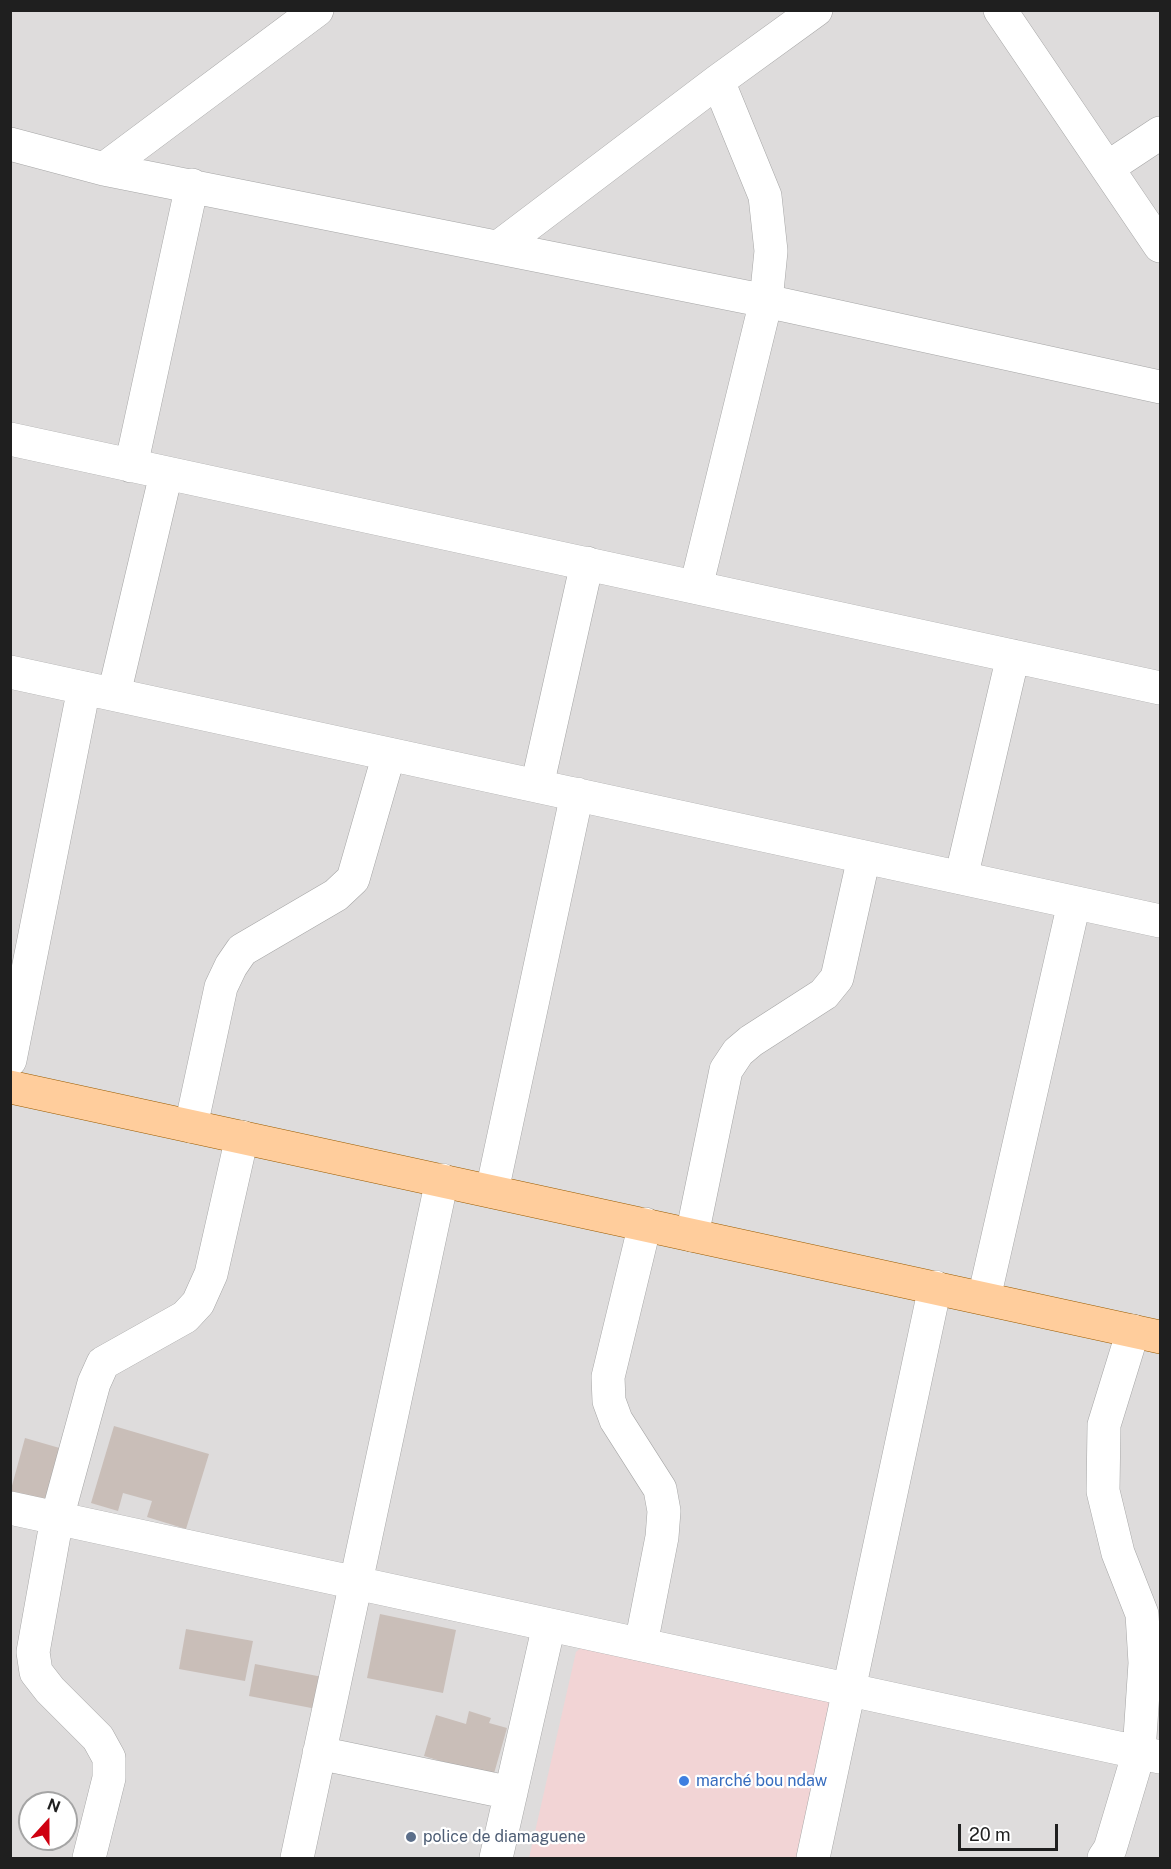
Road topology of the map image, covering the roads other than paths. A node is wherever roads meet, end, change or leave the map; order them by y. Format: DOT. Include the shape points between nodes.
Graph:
graph roads {
  1 [pos="317,10"];
  2 [pos="816,10"];
  3 [pos="1000,10"];
  4 [pos="718,81"];
  5 [pos="1161,133"];
  6 [pos="10,144"];
  7 [pos="1107,168"];
  8 [pos="104,169"];
  9 [pos="192,185"];
  10 [pos="500,246"];
  11 [pos="1161,246"];
  12 [pos="766,300"];
  13 [pos="1161,387"];
  14 [pos="10,440"];
  15 [pos="131,466"];
  16 [pos="166,474"];
  17 [pos="587,563"];
  18 [pos="696,587"];
  19 [pos="1012,656"];
  20 [pos="10,672"];
  21 [pos="1161,688"];
  22 [pos="99,691"];
  23 [pos="389,754"];
  24 [pos="537,786"];
  25 [pos="577,794"];
  26 [pos="864,857"];
  27 [pos="961,878"];
  28 [pos="1074,903"];
  29 [pos="1161,921"];
  30 [pos="10,1060"];
  31 [pos="10,1086"];
  32 [pos="192,1126"];
  33 [pos="242,1137"];
  34 [pos="442,1180"];
  35 [pos="492,1191"];
  36 [pos="645,1224"];
  37 [pos="692,1234"];
  38 [pos="935,1287"];
  39 [pos="984,1298"];
  40 [pos="1147,1334"];
  41 [pos="10,1508"];
  42 [pos="57,1518"];
  43 [pos="356,1583"];
  44 [pos="549,1625"];
  45 [pos="641,1644"];
  46 [pos="849,1689"];
  47 [pos="319,1753"];
  48 [pos="1150,1754"];
  49 [pos="511,1793"];
  50 [pos="89,1858"];
  51 [pos="297,1858"];
  52 [pos="496,1858"];
  53 [pos="813,1858"];
  54 [pos="1104,1858"];
  1 -- 8 [label="street"];
  2 -- 4 [label="street"];
  3 -- 7 [label="street"];
  4 -- 10 [label="street"];
  4 -- 12 [label="street" via="765,196 771,251"];
  5 -- 7 [label="street"];
  6 -- 8 [label="street"];
  7 -- 11 [label="street"];
  8 -- 9 [label="street"];
  9 -- 10 [label="street"];
  9 -- 15 [label="street"];
  10 -- 12 [label="street"];
  12 -- 13 [label="street"];
  12 -- 18 [label="street"];
  14 -- 15 [label="street"];
  15 -- 16 [label="street"];
  16 -- 17 [label="street"];
  16 -- 22 [label="street"];
  17 -- 18 [label="street"];
  17 -- 24 [label="street"];
  18 -- 19 [label="street"];
  19 -- 21 [label="street"];
  19 -- 27 [label="street"];
  20 -- 22 [label="street"];
  22 -- 23 [label="street"];
  22 -- 30 [label="street"];
  23 -- 24 [label="street"];
  23 -- 32 [label="street" via="353,879 336,895 242,950 231,966 221,987"];
  24 -- 25 [label="street"];
  25 -- 26 [label="street"];
  25 -- 35 [label="street"];
  26 -- 27 [label="street"];
  26 -- 37 [label="street" via="837,978 824,994 751,1041 726,1070"];
  27 -- 28 [label="street"];
  28 -- 29 [label="street"];
  28 -- 39 [label="street"];
  31 -- 32 [label="main road"];
  32 -- 33 [label="main road"];
  33 -- 34 [label="main road"];
  33 -- 42 [label="street" via="211,1274 198,1303 185,1317 103,1363 93,1383"];
  34 -- 35 [label="main road"];
  34 -- 43 [label="street"];
  35 -- 36 [label="main road"];
  36 -- 37 [label="main road"];
  36 -- 45 [label="street" via="608,1377 609,1401 616,1420 660,1489 664,1511 663,1537"];
  37 -- 38 [label="main road"];
  38 -- 39 [label="main road"];
  38 -- 46 [label="street"];
  39 -- 40 [label="main road"];
  40 -- 48 [label="street" via="1104,1425 1103,1491 1118,1553 1142,1614"];
  41 -- 42 [label="street"];
  42 -- 43 [label="street"];
  42 -- 50 [label="street" via="33,1652 36,1672 98,1738 109,1758 109,1778"];
  43 -- 44 [label="street"];
  43 -- 47 [label="street"];
  44 -- 45 [label="street"];
  44 -- 49 [label="street"];
  45 -- 46 [label="street"];
  46 -- 48 [label="street"];
  46 -- 53 [label="street"];
  47 -- 49 [label="street"];
  47 -- 51 [label="street"];
  48 -- 54 [label="street"];
  49 -- 52 [label="street"];
}
